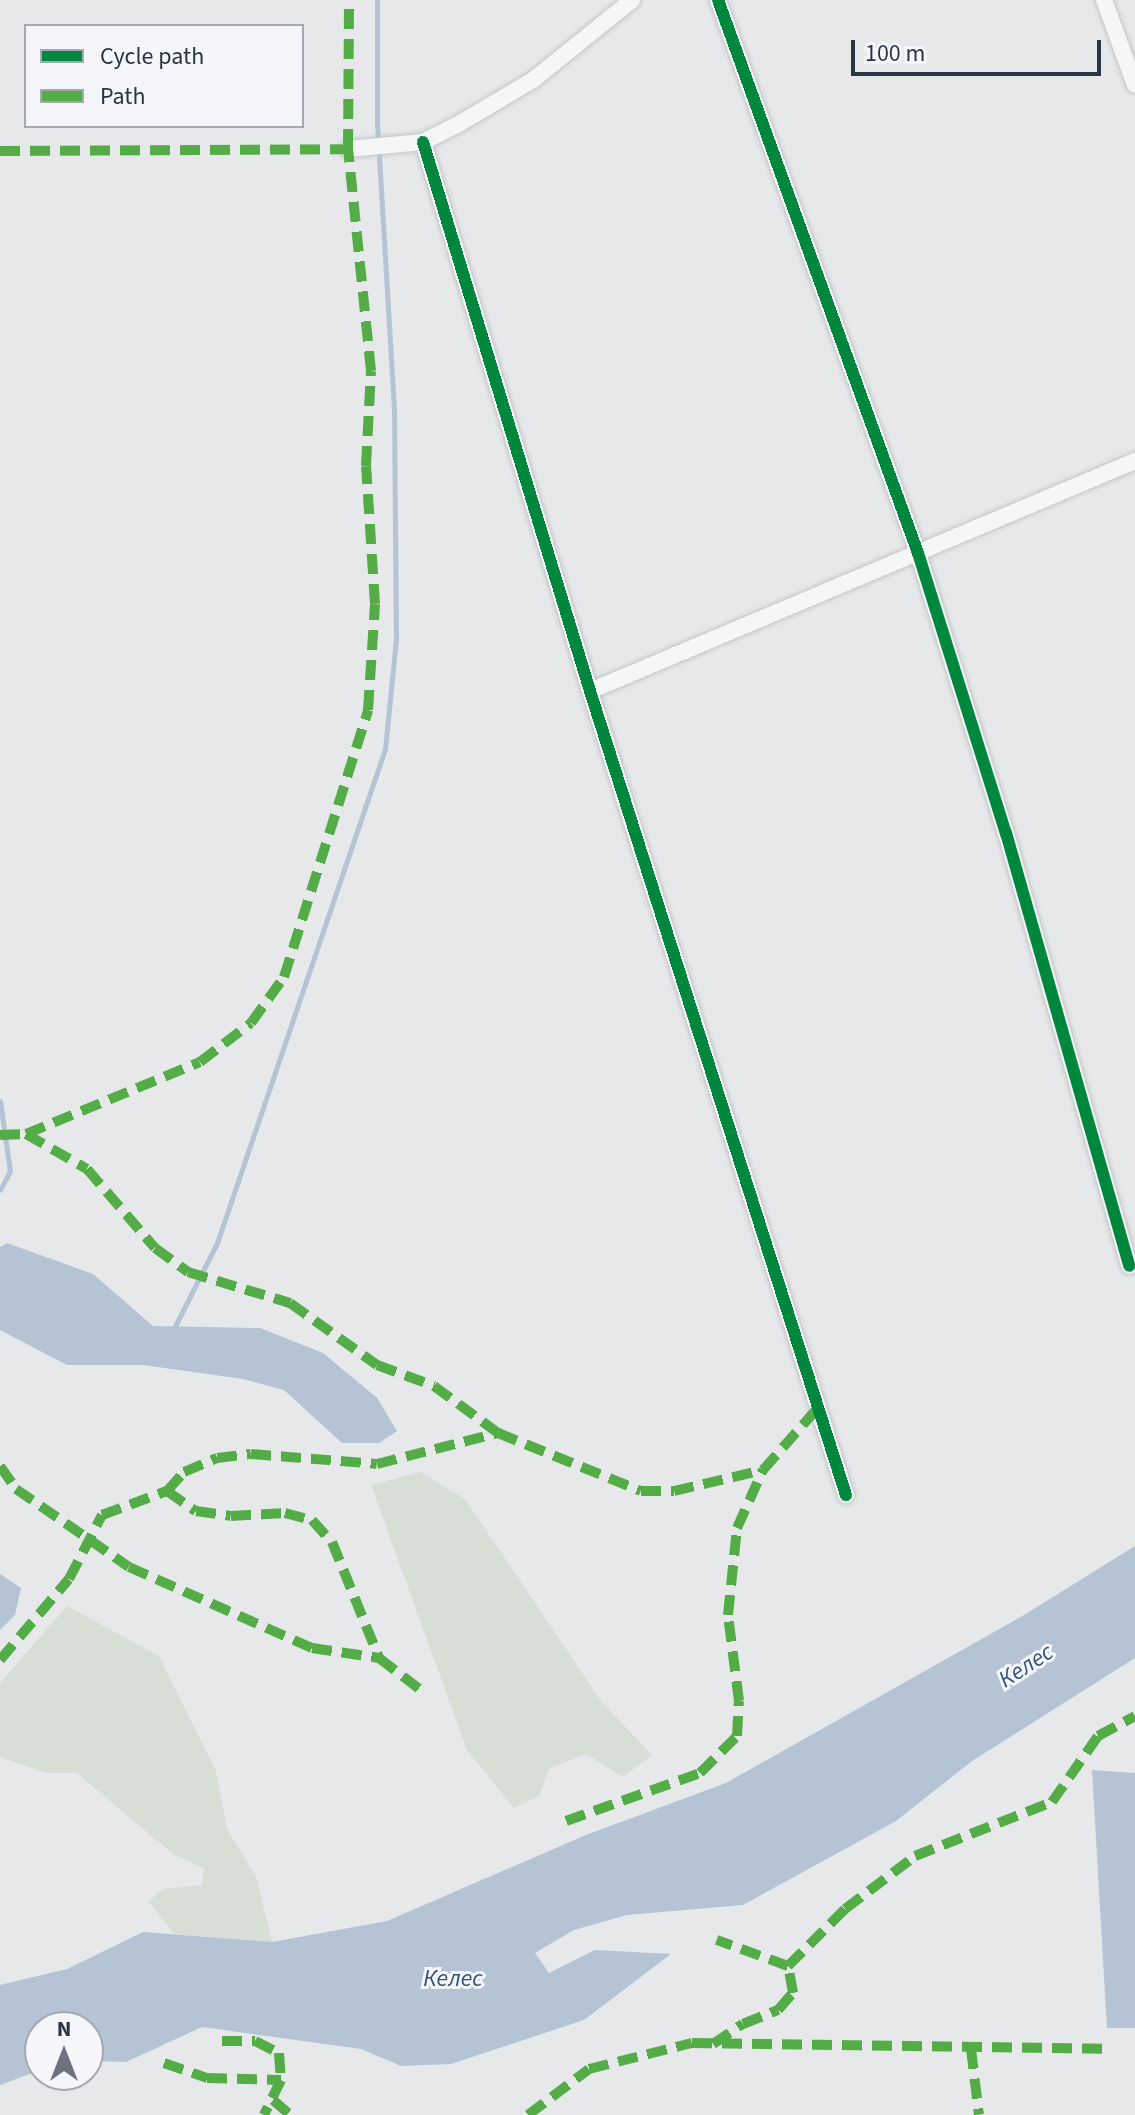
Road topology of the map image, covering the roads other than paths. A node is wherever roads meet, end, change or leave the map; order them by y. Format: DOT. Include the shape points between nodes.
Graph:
graph roads {
  1 [pos="632,0"];
  2 [pos="718,0"];
  3 [pos="1104,0"];
  4 [pos="1135,85"];
  5 [pos="423,142"];
  6 [pos="348,149"];
  7 [pos="1135,461"];
  8 [pos="918,553"];
  9 [pos="590,691"];
  10 [pos="1129,1266"];
  11 [pos="846,1495"];
  1 -- 5 [label="street" via="533,80"];
  2 -- 8 [label="street"];
  3 -- 4 [label="street"];
  5 -- 6 [label="street"];
  5 -- 9 [label="street"];
  7 -- 8 [label="street"];
  8 -- 9 [label="street"];
  8 -- 10 [label="street" via="1006,833"];
  9 -- 11 [label="street"];
}
